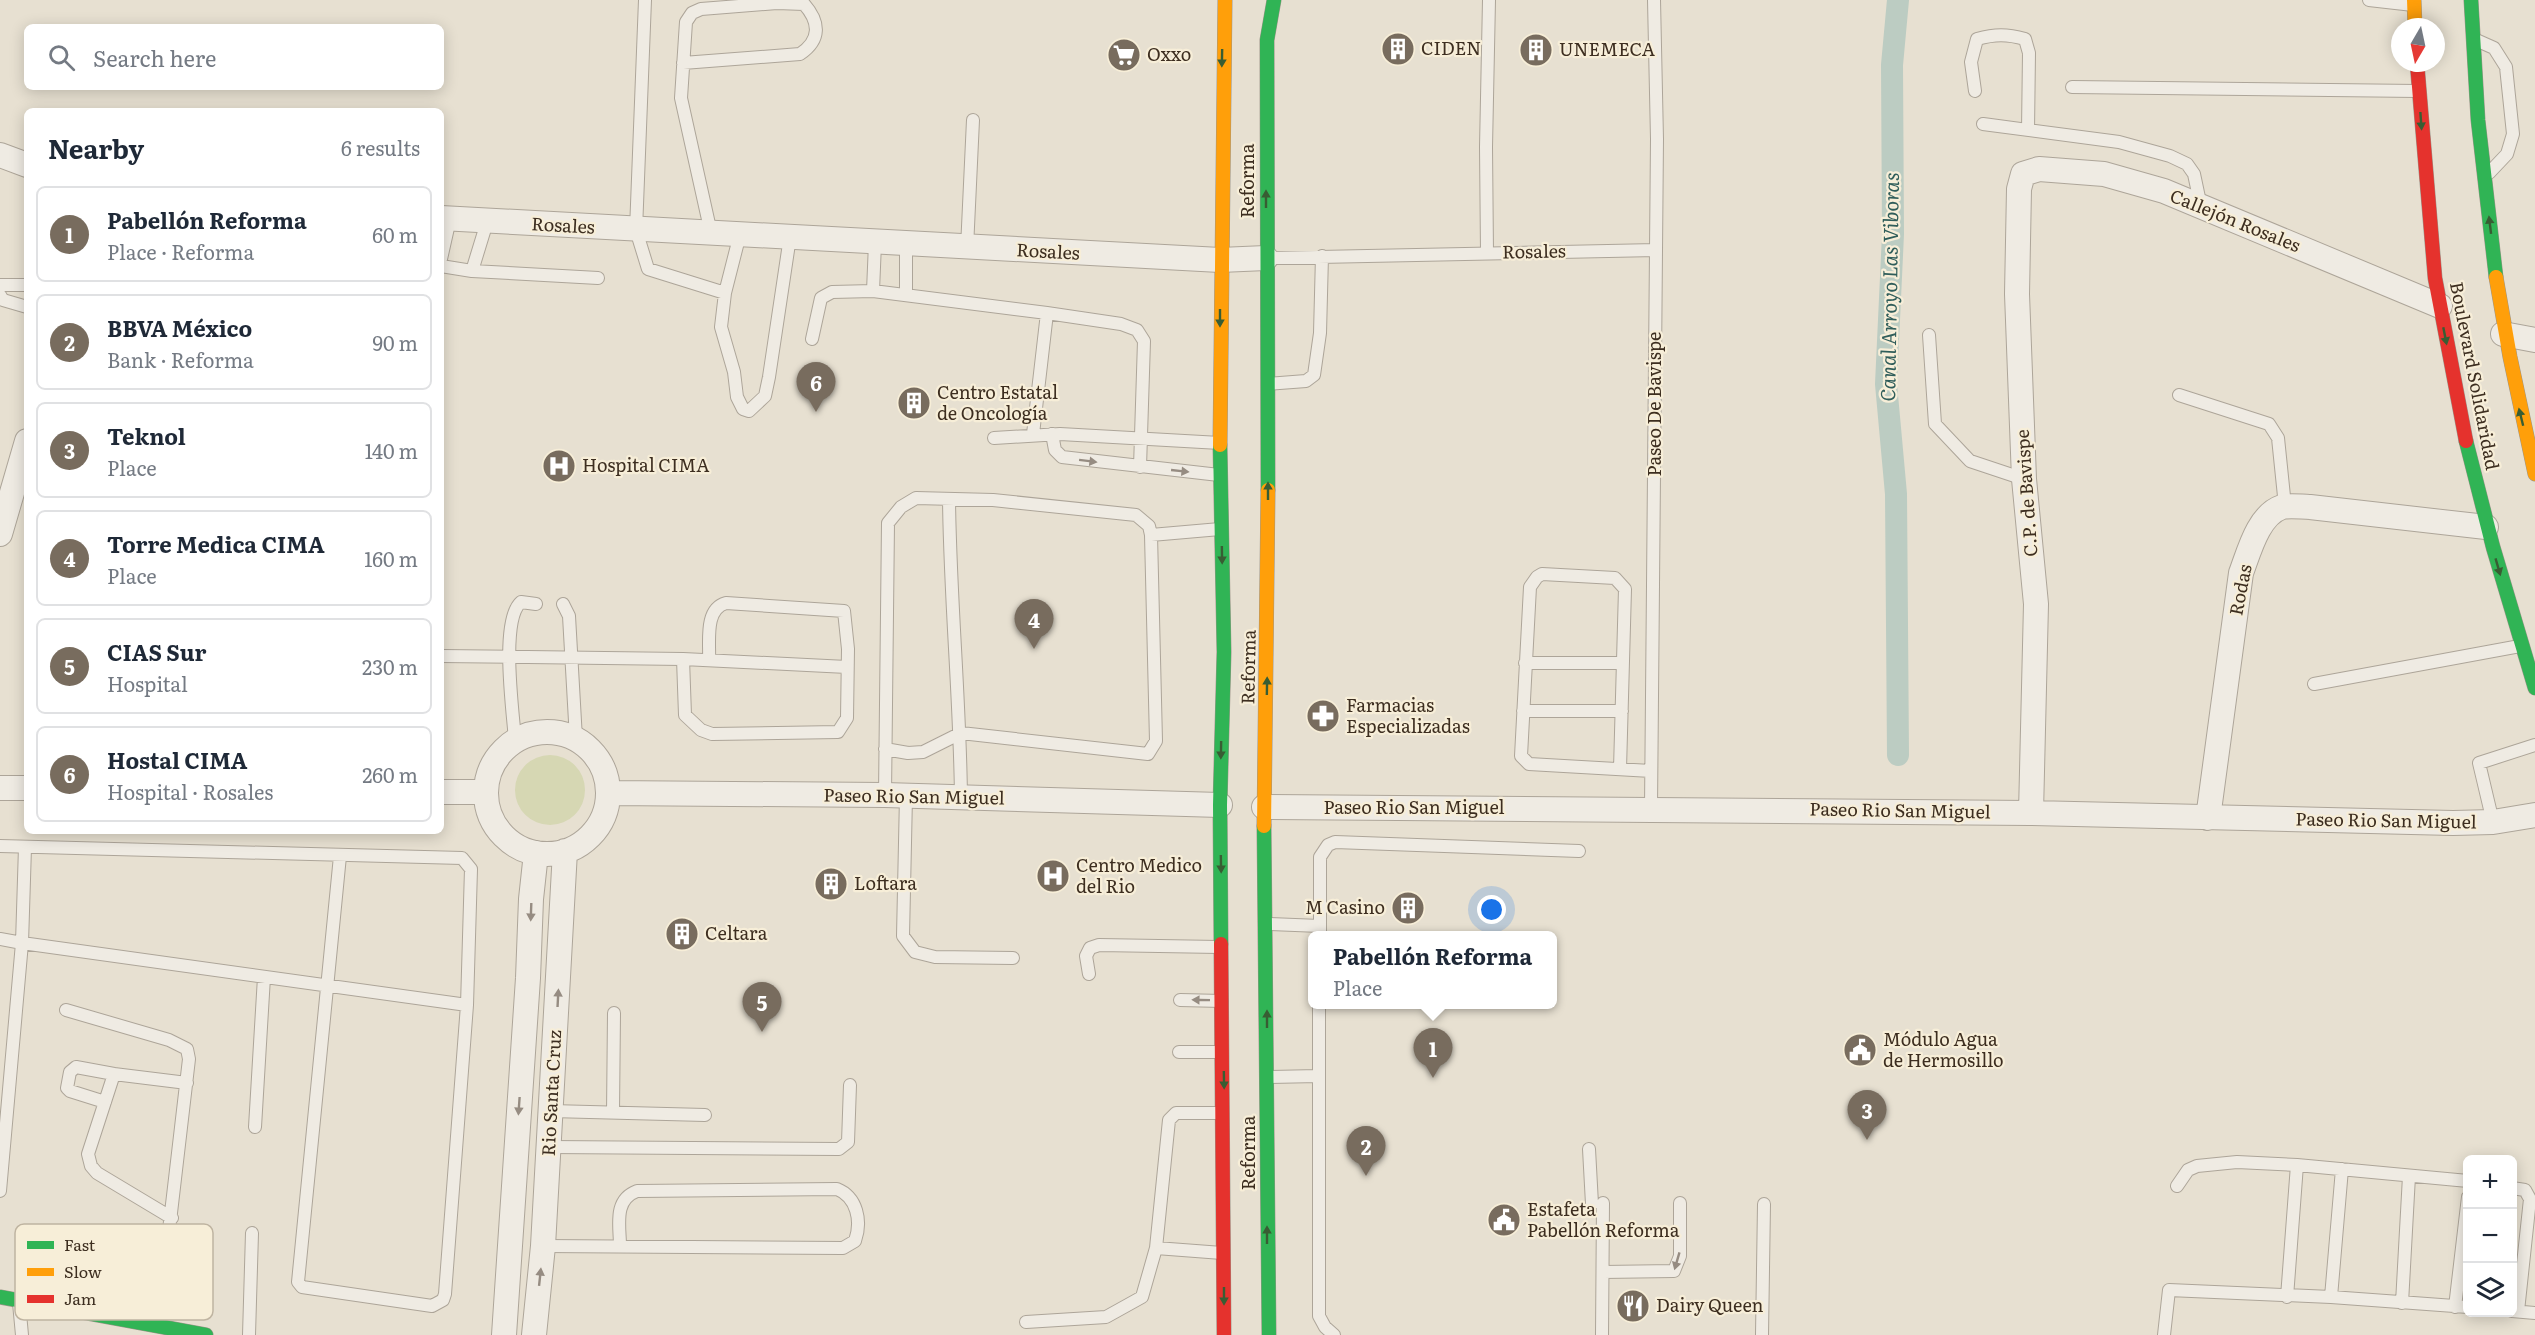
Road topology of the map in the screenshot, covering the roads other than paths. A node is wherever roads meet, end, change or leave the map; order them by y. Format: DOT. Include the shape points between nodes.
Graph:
graph roads {
  1 [pos="645,0"];
  2 [pos="1224,0"];
  3 [pos="1274,0"];
  4 [pos="1489,0"];
  5 [pos="1654,0"];
  6 [pos="2369,0"];
  7 [pos="2482,0"];
  8 [pos="2414,3"];
  9 [pos="2471,5"];
  10 [pos="2415,18"];
  11 [pos="2473,39"];
  12 [pos="683,63"];
  13 [pos="2418,72"];
  14 [pos="2072,87"];
  15 [pos="1975,91"];
  16 [pos="2419,91"];
  17 [pos="973,120"];
  18 [pos="1983,124"];
  19 [pos="2028,130"];
  20 [pos="0,155"];
  21 [pos="24,164"];
  22 [pos="2023,174"];
  23 [pos="2484,178"];
  24 [pos="2202,207"];
  25 [pos="446,218"];
  26 [pos="487,222"];
  27 [pos="636,230"];
  28 [pos="711,233"];
  29 [pos="444,234"];
  30 [pos="740,234"];
  31 [pos="790,237"];
  32 [pos="874,243"];
  33 [pos="906,245"];
  34 [pos="967,248"];
  35 [pos="1656,250"];
  36 [pos="1487,253"];
  37 [pos="1322,256"];
  38 [pos="1266,258"];
  39 [pos="1220,260"];
  40 [pos="444,266"];
  41 [pos="472,271"];
  42 [pos="598,278"];
  43 [pos="0,285"];
  44 [pos="24,285"];
  45 [pos="873,291"];
  46 [pos="725,293"];
  47 [pos="906,295"];
  48 [pos="0,296"];
  49 [pos="24,306"];
  50 [pos="2440,306"];
  51 [pos="1047,313"];
  52 [pos="2503,333"];
  53 [pos="1929,335"];
  54 [pos="812,339"];
  55 [pos="2535,340"];
  56 [pos="1267,384"];
  57 [pos="2179,395"];
  58 [pos="1033,434"];
  59 [pos="1053,434"];
  60 [pos="994,438"];
  61 [pos="1142,439"];
  62 [pos="1221,443"];
  63 [pos="24,451"];
  64 [pos="1140,467"];
  65 [pos="2535,474"];
  66 [pos="1220,475"];
  67 [pos="2024,479"];
  68 [pos="949,499"];
  69 [pos="2285,506"];
  70 [pos="2486,527"];
  71 [pos="1221,529"];
  72 [pos="0,530"];
  73 [pos="1151,535"];
  74 [pos="536,604"];
  75 [pos="563,604"];
  76 [pos="2522,645"];
  77 [pos="1224,652"];
  78 [pos="1239,653"];
  79 [pos="444,656"];
  80 [pos="508,656"];
  81 [pos="572,656"];
  82 [pos="683,659"];
  83 [pos="709,660"];
  84 [pos="1526,663"];
  85 [pos="1623,663"];
  86 [pos="847,667"];
  87 [pos="1252,669"];
  88 [pos="2314,684"];
  89 [pos="2535,688"];
  90 [pos="1523,711"];
  91 [pos="1622,711"];
  92 [pos="961,733"];
  93 [pos="576,738"];
  94 [pos="515,740"];
  95 [pos="2535,745"];
  96 [pos="885,748"];
  97 [pos="1620,769"];
  98 [pos="1651,771"];
  99 [pos="1265,780"];
  100 [pos="0,788"];
  101 [pos="24,788"];
  102 [pos="444,792"];
  103 [pos="485,792"];
  104 [pos="608,793"];
  105 [pos="895,796"];
  106 [pos="961,798"];
  107 [pos="1264,807"];
  108 [pos="1651,808"];
  109 [pos="2031,813"];
  110 [pos="2535,815"];
  111 [pos="1224,816"];
  112 [pos="2208,818"];
  113 [pos="2493,822"];
  114 [pos="0,846"];
  115 [pos="25,848"];
  116 [pos="1579,851"];
  117 [pos="565,852"];
  118 [pos="536,853"];
  119 [pos="340,856"];
  120 [pos="1266,924"];
  121 [pos="1249,925"];
  122 [pos="1320,931"];
  123 [pos="0,939"];
  124 [pos="22,943"];
  125 [pos="1223,947"];
  126 [pos="1266,950"];
  127 [pos="1013,958"];
  128 [pos="1089,974"];
  129 [pos="264,976"];
  130 [pos="327,985"];
  131 [pos="1180,1000"];
  132 [pos="1223,1001"];
  133 [pos="467,1005"];
  134 [pos="1319,1009"];
  135 [pos="66,1010"];
  136 [pos="614,1013"];
  137 [pos="1179,1052"];
  138 [pos="1223,1052"];
  139 [pos="114,1074"];
  140 [pos="1267,1077"];
  141 [pos="1318,1077"];
  142 [pos="187,1083"];
  143 [pos="850,1085"];
  144 [pos="105,1102"];
  145 [pos="551,1111"];
  146 [pos="613,1113"];
  147 [pos="1224,1113"];
  148 [pos="705,1115"];
  149 [pos="255,1127"];
  150 [pos="549,1147"];
  151 [pos="1589,1149"];
  152 [pos="2297,1165"];
  153 [pos="2342,1169"];
  154 [pos="2409,1176"];
  155 [pos="2463,1181"];
  156 [pos="2177,1186"];
  157 [pos="2517,1189"];
  158 [pos="0,1191"];
  159 [pos="1680,1203"];
  160 [pos="1764,1204"];
  161 [pos="2467,1209"];
  162 [pos="171,1218"];
  163 [pos="170,1224"];
  164 [pos="252,1233"];
  165 [pos="543,1246"];
  166 [pos="620,1246"];
  167 [pos="1156,1248"];
  168 [pos="1224,1253"];
  169 [pos="1603,1272"];
  170 [pos="0,1297"];
  171 [pos="2287,1297"];
  172 [pos="2331,1297"];
  173 [pos="15,1299"];
  174 [pos="2402,1303"];
  175 [pos="2517,1303"];
  176 [pos="2461,1307"];
  177 [pos="2517,1311"];
  178 [pos="2535,1313"];
  179 [pos="21,1320"];
  180 [pos="118,1320"];
  181 [pos="159,1320"];
  182 [pos="1026,1322"];
  183 [pos="158,1328"];
  184 [pos="22,1335"];
  185 [pos="206,1335"];
  186 [pos="249,1335"];
  187 [pos="504,1335"];
  188 [pos="534,1335"];
  189 [pos="1224,1335"];
  190 [pos="1269,1335"];
  191 [pos="1334,1335"];
  192 [pos="1602,1335"];
  193 [pos="1762,1335"];
  194 [pos="2164,1335"];
  1 -- 27 [label="lane"];
  2 -- 39 [label="main road, Reforma, one-way"];
  38 -- 3 [label="main road, Reforma, one-way" via="1267,40"];
  4 -- 36 [label="lane"];
  5 -- 35 [label="lane, Paseo De Bavispe"];
  6 -- 8 [label="lane"];
  7 -- 9 [label="lane"];
  8 -- 10 [label="main road"];
  9 -- 11 [label="main road, Boulevard Solidaridad"];
  11 -- 23 [label="main road, Boulevard Solidaridad"];
  11 -- 23 [label="lane" via="2493,48 2506,67 2513,134 2507,154"];
  12 -- 12 [label="lane" via="686,22 700,9 777,3 804,4 811,12 817,36 812,46 800,54"];
  12 -- 28 [label="lane" via="681,98"];
  13 -- 16 [label="main road, Boulevard Solidaridad"];
  14 -- 16 [label="lane"];
  15 -- 19 [label="lane" via="1971,62 1977,39 1994,34 2025,39 2029,53"];
  16 -- 50 [label="main road, Boulevard Solidaridad, one-way"];
  17 -- 34 [label="lane"];
  18 -- 19 [label="lane"];
  19 -- 24 [label="lane" via="2119,142 2170,156 2187,164 2194,174"];
  20 -- 21 [label="street"];
  22 -- 24 [label="street, Callejón Rosales" via="2039,169 2104,174 2164,191"];
  22 -- 67 [label="street, C.P. de Bavispe" via="2019,189 2017,294"];
  52 -- 23 [label="main road, Boulevard Solidaridad, one-way"];
  24 -- 50 [label="street, Callejón Rosales"];
  25 -- 26 [label="street, Rosales"];
  25 -- 29 [label="lane"];
  26 -- 27 [label="street, Rosales"];
  26 -- 41 [label="lane"];
  27 -- 28 [label="street, Rosales"];
  27 -- 46 [label="lane" via="648,269"];
  28 -- 30 [label="street, Rosales"];
  30 -- 31 [label="street, Rosales"];
  30 -- 46 [label="lane"];
  31 -- 32 [label="street, Rosales"];
  31 -- 46 [label="lane" via="765,396 749,411 743,409 737,397 721,327"];
  32 -- 33 [label="street, Rosales"];
  32 -- 45 [label="lane"];
  33 -- 34 [label="street, Rosales"];
  33 -- 47 [label="lane"];
  34 -- 39 [label="street, Rosales"];
  35 -- 36 [label="lane, Rosales"];
  35 -- 98 [label="lane, Paseo De Bavispe"];
  36 -- 37 [label="lane, Rosales"];
  37 -- 38 [label="lane, Rosales"];
  37 -- 56 [label="lane" via="1320,333 1314,375 1306,381"];
  38 -- 39 [label="street, Rosales"];
  38 -- 56 [label="main road, Reforma"];
  39 -- 62 [label="main road, Reforma, one-way"];
  40 -- 41 [label="lane"];
  41 -- 42 [label="lane"];
  43 -- 44 [label="lane"];
  45 -- 47 [label="lane"];
  45 -- 54 [label="lane" via="826,294 821,298"];
  47 -- 51 [label="lane"];
  48 -- 49 [label="lane"];
  50 -- 70 [label="main road, Boulevard Solidaridad, one-way"];
  51 -- 58 [label="lane"];
  51 -- 61 [label="lane" via="1137,330 1144,341"];
  52 -- 55 [label="street"];
  65 -- 52 [label="main road, Boulevard Solidaridad, one-way"];
  53 -- 67 [label="lane" via="1935,424 1970,461"];
  99 -- 56 [label="main road, Reforma, one-way"];
  57 -- 69 [label="lane" via="2269,424 2278,438"];
  58 -- 59 [label="lane"];
  58 -- 60 [label="lane"];
  59 -- 61 [label="lane"];
  59 -- 64 [label="lane, one-way" via="1055,450 1062,457"];
  61 -- 62 [label="lane"];
  61 -- 64 [label="lane"];
  62 -- 66 [label="main road, Reforma"];
  63 -- 72 [label="street"];
  64 -- 66 [label="lane, one-way"];
  66 -- 71 [label="main road, Reforma"];
  67 -- 109 [label="street, C.P. de Bavispe" via="2036,604"];
  68 -- 73 [label="lane" via="1136,515 1149,526"];
  68 -- 92 [label="lane"];
  68 -- 96 [label="lane" via="916,498 901,507 888,523"];
  69 -- 70 [label="street"];
  69 -- 112 [label="street, Rodas" via="2265,522 2241,573"];
  70 -- 76 [label="main road, Boulevard Solidaridad, one-way"];
  71 -- 73 [label="lane"];
  71 -- 77 [label="main road, Reforma, one-way"];
  73 -- 92 [label="lane" via="1156,741 1153,749 1144,756"];
  74 -- 80 [label="lane" via="521,602 517,606"];
  75 -- 81 [label="lane" via="569,615"];
  76 -- 88 [label="lane"];
  76 -- 89 [label="main road, Boulevard Solidaridad"];
  77 -- 78 [label="main road"];
  77 -- 111 [label="main road, Reforma, one-way"];
  79 -- 80 [label="lane"];
  80 -- 81 [label="lane"];
  80 -- 94 [label="lane"];
  81 -- 82 [label="lane"];
  81 -- 93 [label="lane"];
  82 -- 83 [label="lane"];
  82 -- 86 [label="lane" via="685,715 701,730 712,734 838,732 847,718"];
  83 -- 86 [label="lane"];
  83 -- 86 [label="lane" via="713,609 726,603 844,611"];
  84 -- 85 [label="lane"];
  84 -- 85 [label="lane" via="1530,587 1542,574 1615,578 1621,582 1625,589"];
  84 -- 90 [label="lane"];
  85 -- 91 [label="lane"];
  87 -- 99 [label="main road" via="1256,755"];
  90 -- 91 [label="lane"];
  90 -- 97 [label="lane" via="1521,756 1529,764"];
  91 -- 97 [label="lane"];
  92 -- 96 [label="lane" via="923,752"];
  92 -- 106 [label="lane"];
  93 -- 94 [label="street" via="556,732 535,732"];
  93 -- 104 [label="street" via="593,752 604,769"];
  94 -- 103 [label="street" via="500,753 489,772"];
  95 -- 113 [label="lane" via="2479,763"];
  96 -- 105 [label="lane"];
  97 -- 98 [label="lane"];
  98 -- 108 [label="lane, Paseo De Bavispe"];
  99 -- 107 [label="main road, Reforma"];
  100 -- 101 [label="street"];
  102 -- 103 [label="street"];
  103 -- 118 [label="street" via="489,814 500,832 517,846"];
  104 -- 105 [label="street, Paseo Rio San Miguel"];
  104 -- 117 [label="street" via="598,828 583,843"];
  105 -- 106 [label="street, Paseo Rio San Miguel"];
  105 -- 127 [label="lane" via="903,936 915,952 935,957"];
  106 -- 111 [label="street, Paseo Rio San Miguel"];
  107 -- 108 [label="street, Paseo Rio San Miguel"];
  107 -- 120 [label="main road, Reforma"];
  108 -- 109 [label="street, Paseo Rio San Miguel"];
  109 -- 112 [label="street, Paseo Rio San Miguel"];
  110 -- 113 [label="street, Paseo Rio San Miguel"];
  111 -- 125 [label="main road, Reforma, one-way"];
  112 -- 113 [label="street, Paseo Rio San Miguel"];
  114 -- 115 [label="lane"];
  115 -- 119 [label="lane"];
  115 -- 124 [label="lane"];
  116 -- 122 [label="lane" via="1335,842 1320,857"];
  117 -- 118 [label="street"];
  145 -- 117 [label="street, Rio Santa Cruz, one-way"];
  118 -- 187 [label="street, Rio Santa Cruz, one-way"];
  119 -- 130 [label="lane"];
  119 -- 133 [label="lane" via="462,858 467,862 471,869"];
  120 -- 122 [label="lane"];
  120 -- 126 [label="main road, Reforma"];
  121 -- 126 [label="main road"];
  123 -- 124 [label="lane"];
  124 -- 129 [label="lane"];
  124 -- 158 [label="lane"];
  125 -- 128 [label="lane" via="1099,945 1090,948 1086,956"];
  125 -- 132 [label="main road, Reforma"];
  140 -- 126 [label="main road, Reforma, one-way"];
  129 -- 130 [label="lane"];
  129 -- 149 [label="lane"];
  130 -- 133 [label="lane"];
  130 -- 133 [label="lane" via="298,1282 302,1287 330,1292 432,1306 443,1300"];
  132 -- 131 [label="lane, one-way"];
  132 -- 138 [label="main road, Reforma"];
  134 -- 141 [label="lane"];
  135 -- 142 [label="lane" via="180,1045 187,1050 189,1059"];
  136 -- 146 [label="lane"];
  137 -- 138 [label="lane"];
  138 -- 147 [label="main road, Reforma, one-way"];
  139 -- 142 [label="lane"];
  139 -- 144 [label="lane"];
  139 -- 144 [label="lane" via="76,1067 70,1072 67,1088"];
  140 -- 141 [label="lane"];
  190 -- 140 [label="main road, Reforma, one-way"];
  141 -- 191 [label="lane" via="1319,1316 1324,1328"];
  142 -- 162 [label="lane"];
  143 -- 150 [label="lane" via="848,1142 839,1149"];
  144 -- 162 [label="lane" via="88,1154 91,1166"];
  145 -- 146 [label="lane"];
  145 -- 150 [label="street, Rio Santa Cruz"];
  146 -- 148 [label="lane"];
  147 -- 167 [label="lane" via="1176,1113 1169,1120"];
  147 -- 168 [label="main road, Reforma"];
  150 -- 165 [label="street, Rio Santa Cruz"];
  151 -- 169 [label="lane"];
  152 -- 153 [label="lane"];
  152 -- 156 [label="lane" via="2237,1162 2197,1166 2188,1170"];
  152 -- 171 [label="lane"];
  153 -- 154 [label="lane"];
  153 -- 172 [label="lane"];
  154 -- 155 [label="lane"];
  154 -- 174 [label="lane"];
  157 -- 175 [label="lane" via="2526,1191 2530,1199"];
  159 -- 169 [label="lane, one-way" via="1680,1256 1674,1271"];
  160 -- 193 [label="lane"];
  161 -- 176 [label="lane"];
  162 -- 163 [label="lane"];
  164 -- 186 [label="lane"];
  165 -- 166 [label="lane"];
  188 -- 165 [label="street, Rio Santa Cruz, one-way"];
  166 -- 166 [label="lane" via="843,1248 855,1241 857,1234 855,1202 848,1193 837,1189 637,1191 623,1200 620,1207"];
  167 -- 168 [label="lane"];
  167 -- 182 [label="lane" via="1142,1297 1107,1317"];
  168 -- 189 [label="main road, Reforma, one-way"];
  169 -- 192 [label="lane"];
  170 -- 173 [label="main road"];
  171 -- 172 [label="lane"];
  171 -- 194 [label="lane" via="2169,1290"];
  172 -- 174 [label="lane"];
  174 -- 176 [label="lane"];
  177 -- 178 [label="lane"];
  179 -- 184 [label="lane"];
  180 -- 183 [label="main road"];
  181 -- 183 [label="lane"];
  183 -- 185 [label="main road"];
}
